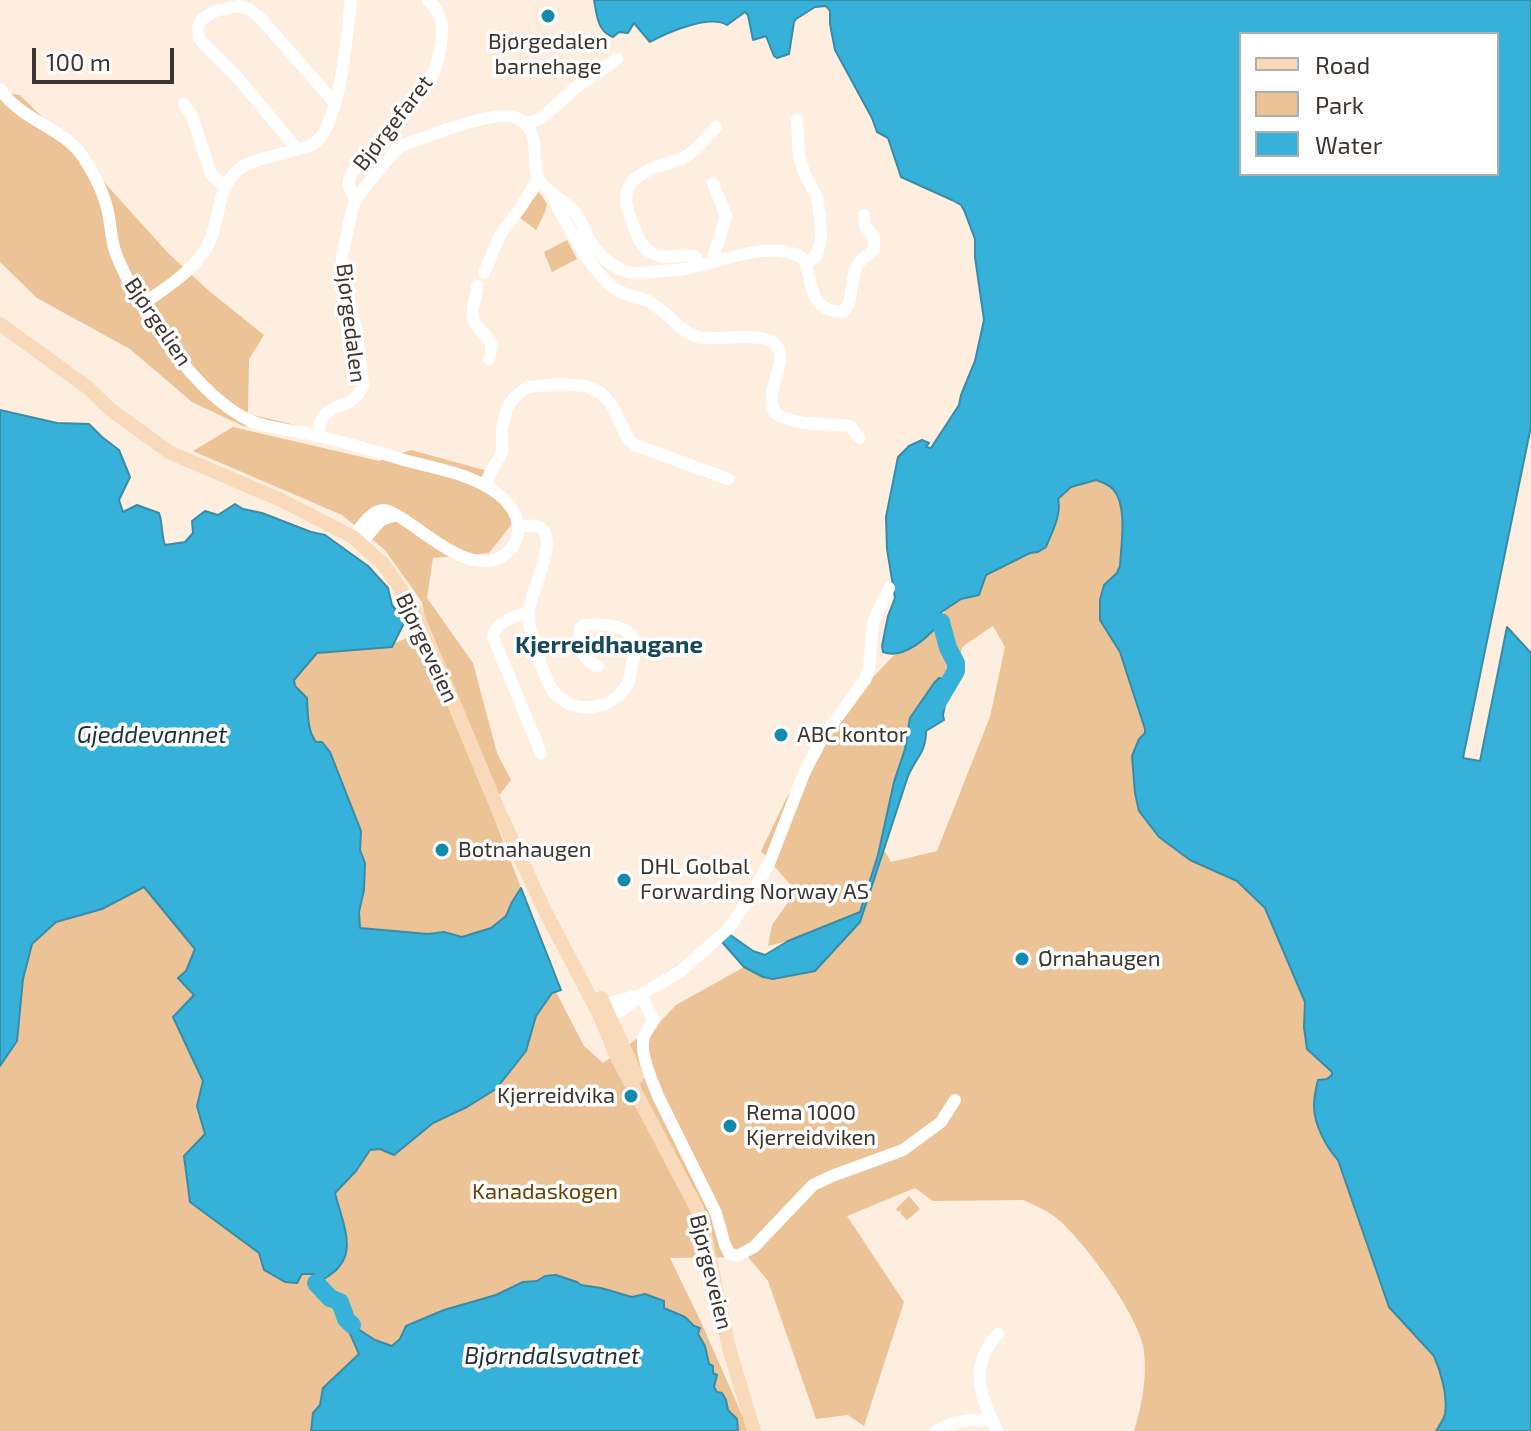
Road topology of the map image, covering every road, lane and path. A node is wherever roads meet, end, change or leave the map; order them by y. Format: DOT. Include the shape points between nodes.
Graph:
graph roads {
  1 [pos="351,0"];
  2 [pos="428,0"];
  3 [pos="617,59"];
  4 [pos="0,89"];
  5 [pos="335,103"];
  6 [pos="184,104"];
  7 [pos="797,120"];
  8 [pos="526,124"];
  9 [pos="716,127"];
  10 [pos="297,149"];
  11 [pos="538,179"];
  12 [pos="713,183"];
  13 [pos="225,187"];
  14 [pos="552,194"];
  15 [pos="356,200"];
  16 [pos="864,215"];
  17 [pos="714,262"];
  18 [pos="807,263"];
  19 [pos="698,266"];
  20 [pos="484,273"];
  21 [pos="477,286"];
  22 [pos="142,305"];
  23 [pos="0,324"];
  24 [pos="489,359"];
  25 [pos="317,436"];
  26 [pos="859,438"];
  27 [pos="728,479"];
  28 [pos="484,485"];
  29 [pos="518,527"];
  30 [pos="357,540"];
  31 [pos="889,588"];
  32 [pos="529,611"];
  33 [pos="598,666"];
  34 [pos="541,753"];
  35 [pos="640,995"];
  36 [pos="605,1013"];
  37 [pos="955,1100"];
  38 [pos="998,1334"];
  39 [pos="995,1426"];
  40 [pos="754,1431"];
  41 [pos="936,1431"];
  1 -- 5 [label="street"];
  2 -- 15 [label="street, Bjørgefaret" via="442,24 436,64 423,90 355,169 350,192"];
  3 -- 8 [label="street" via="542,118"];
  4 -- 22 [label="street, Bjørgelien" via="81,154 107,209 115,252"];
  5 -- 10 [label="street" via="324,134"];
  5 -- 10 [label="street" via="249,9 215,11 201,20 199,39"];
  6 -- 13 [label="street" via="211,174"];
  7 -- 18 [label="street" via="799,156 820,217 817,255"];
  8 -- 11 [label="street"];
  8 -- 15 [label="street, Bjørgedalen" via="506,115 491,117 403,145"];
  9 -- 19 [label="street" via="685,157 640,174 625,201 639,240 650,253 691,254"];
  10 -- 13 [label="street" via="253,161 235,172"];
  11 -- 14 [label="street"];
  11 -- 20 [label="street" via="500,235"];
  12 -- 17 [label="street" via="726,216"];
  13 -- 22 [label="street" via="200,258"];
  14 -- 19 [label="street" via="577,215 591,242 613,265 629,272"];
  14 -- 26 [label="street" via="588,259 615,289 645,299 691,335 774,343 780,356 771,400 775,413 788,420 850,426"];
  15 -- 25 [label="street, Bjørgedalen" via="341,267 363,385 350,403 323,416"];
  16 -- 18 [label="street" via="874,250 852,276 848,308 835,312 813,295"];
  17 -- 18 [label="street" via="775,251 801,256"];
  17 -- 19 [label="street"];
  21 -- 24 [label="street" via="473,317 492,346"];
  22 -- 25 [label="street, Bjørgelien" via="173,351 224,404 252,421"];
  23 -- 30 [label="main road, Bjørgeveien" via="195,463"];
  25 -- 28 [label="street, Bjørgelien"];
  27 -- 28 [label="street" via="635,445 601,393 560,384 527,387 514,398 504,416 502,452"];
  28 -- 29 [label="street, Bjørgelien" via="513,508"];
  29 -- 30 [label="street" via="508,553 482,561 451,552 384,510 374,513"];
  29 -- 32 [label="street, Bjørgelien" via="539,528 547,538"];
  30 -- 36 [label="main road, Bjørgeveien" via="383,564 415,610 545,911"];
  31 -- 35 [label="street" via="873,622 865,680 804,773 752,895 703,953"];
  32 -- 33 [label="street, Bjørgelien" via="533,641 559,697 584,708 618,696 629,682 635,652 631,635 610,626 580,628 580,650"];
  32 -- 34 [label="street" via="499,625 493,637"];
  35 -- 36 [label="street" via="622,1011"];
  35 -- 37 [label="street, Bjørgeveien" via="654,1020 642,1046 651,1078 716,1213 725,1245 737,1256 754,1247 813,1185 903,1150 941,1122"];
  36 -- 40 [label="main road, Bjørgeveien" via="697,1209"];
  38 -- 39 [label="street" via="981,1358 978,1373"];
  39 -- 41 [label="street" via="960,1420"];
}
